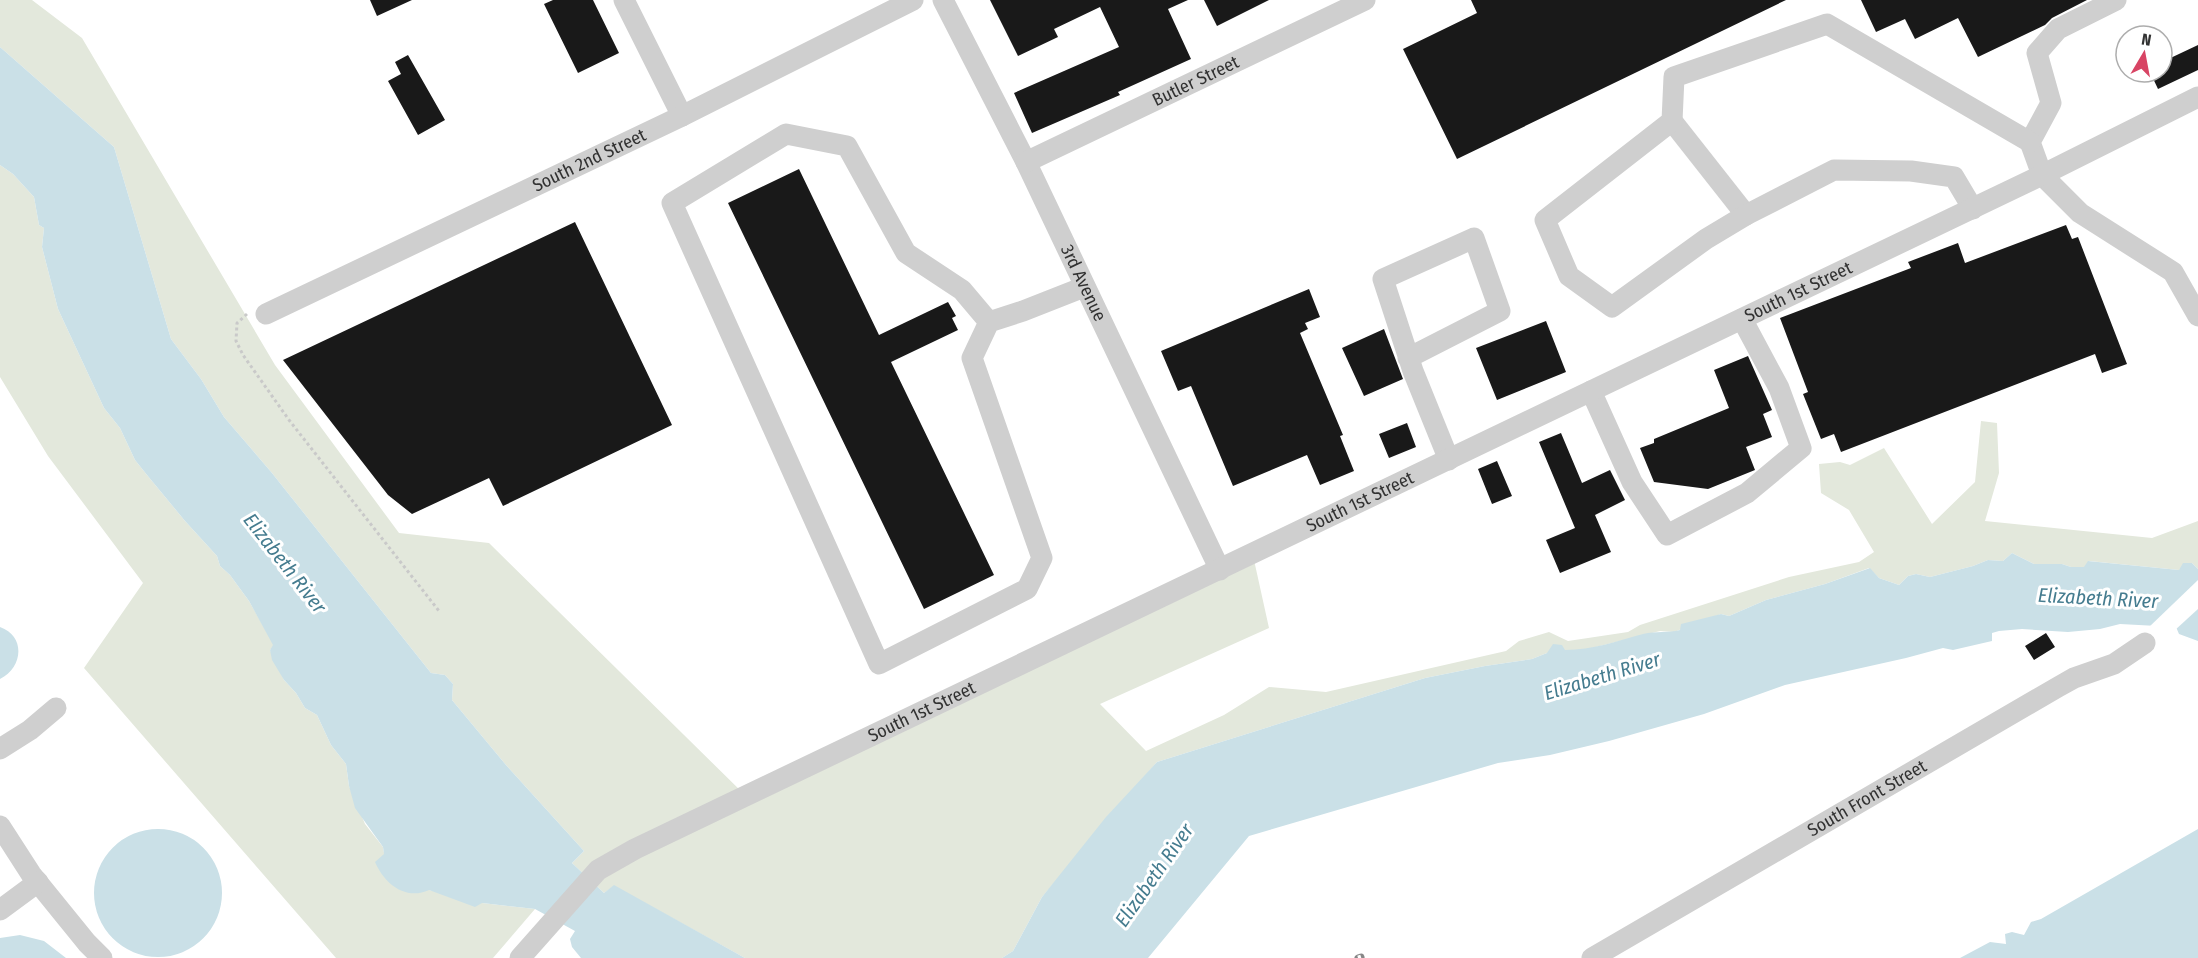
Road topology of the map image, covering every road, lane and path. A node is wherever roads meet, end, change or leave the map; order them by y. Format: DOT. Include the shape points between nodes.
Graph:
graph roads {
  1 [pos="624,0"];
  2 [pos="913,0"];
  3 [pos="943,0"];
  4 [pos="1365,0"];
  5 [pos="2116,0"];
  6 [pos="2198,97"];
  7 [pos="682,116"];
  8 [pos="1672,121"];
  9 [pos="2030,142"];
  10 [pos="1026,162"];
  11 [pos="2042,176"];
  12 [pos="1973,208"];
  13 [pos="1746,215"];
  14 [pos="1084,287"];
  15 [pos="266,314"];
  16 [pos="2198,316"];
  17 [pos="1742,320"];
  18 [pos="989,322"];
  19 [pos="1408,358"];
  20 [pos="1591,392"];
  21 [pos="1449,460"];
  22 [pos="1220,570"];
  23 [pos="439,611"];
  24 [pos="2145,643"];
  25 [pos="56,708"];
  26 [pos="0,749"];
  27 [pos="0,826"];
  28 [pos="38,882"];
  29 [pos="0,910"];
  30 [pos="102,958"];
  31 [pos="520,958"];
  32 [pos="1592,958"];
  1 -- 7 [label="street"];
  2 -- 7 [label="street, South 2nd Street"];
  3 -- 10 [label="street, 3rd Avenue"];
  4 -- 10 [label="street, Butler Street"];
  5 -- 9 [label="street" via="2058,29 2037,53 2051,103"];
  6 -- 11 [label="street, South 1st Street"];
  7 -- 15 [label="street, South 2nd Street"];
  8 -- 9 [label="street" via="1674,77 1827,24"];
  8 -- 13 [label="street"];
  8 -- 13 [label="street" via="1545,220 1569,276 1612,307"];
  9 -- 11 [label="street"];
  10 -- 14 [label="street, 3rd Avenue"];
  11 -- 12 [label="street, South 1st Street"];
  11 -- 16 [label="street" via="2080,213 2173,272"];
  12 -- 13 [label="street" via="1954,177 1911,171 1834,170"];
  12 -- 17 [label="street, South 1st Street"];
  14 -- 18 [label="street"];
  14 -- 22 [label="street, 3rd Avenue"];
  15 -- 23 [label="path" via="250,311 237,323 236,341 243,355"];
  17 -- 20 [label="street, South 1st Street"];
  17 -- 20 [label="street" via="1779,388 1801,448 1747,493 1667,535 1632,482"];
  18 -- 18 [label="street" via="962,290 906,253 847,146 786,134 672,204 879,664 1027,589 1042,558 972,358"];
  19 -- 19 [label="street" via="1500,311 1474,238 1383,279"];
  19 -- 21 [label="street"];
  20 -- 21 [label="street, South 1st Street"];
  21 -- 22 [label="street, South 1st Street"];
  22 -- 31 [label="street, South 1st Street" via="597,870"];
  24 -- 32 [label="street, South Front Street" via="2114,664 2058,687"];
  25 -- 26 [label="street"];
  27 -- 28 [label="street"];
  28 -- 29 [label="street"];
  28 -- 30 [label="street"];
}
